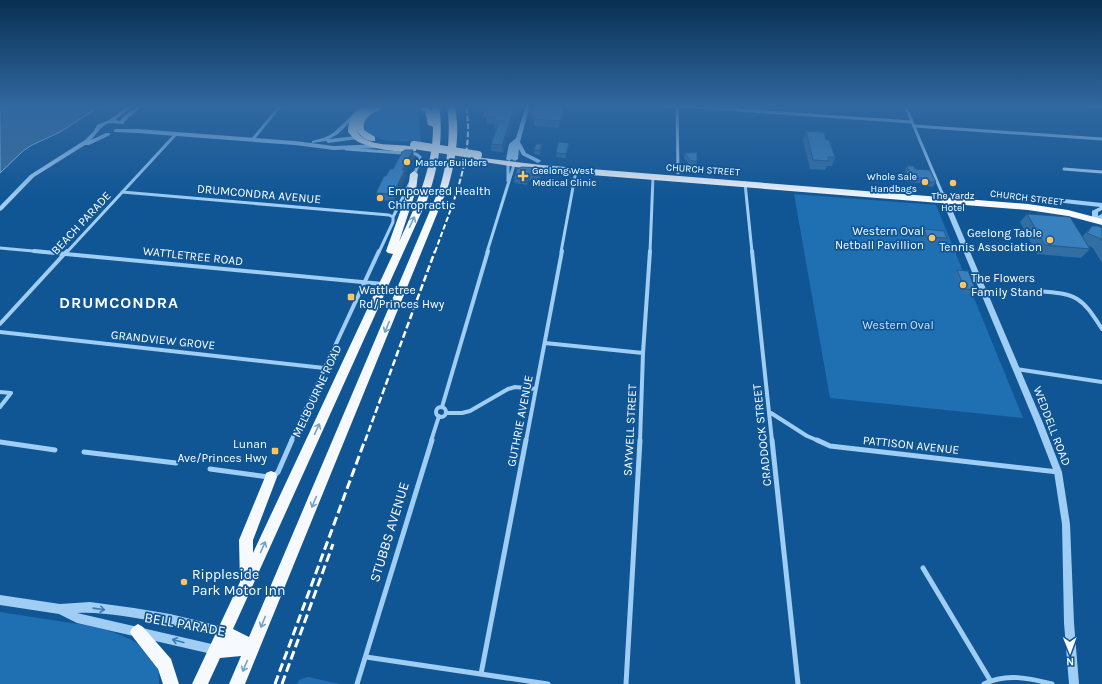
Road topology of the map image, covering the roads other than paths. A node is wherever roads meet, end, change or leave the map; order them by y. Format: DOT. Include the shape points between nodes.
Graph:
graph roads {
  1 [pos="91,137"];
  2 [pos="101,137"];
  3 [pos="173,137"];
  4 [pos="221,137"];
  5 [pos="332,137"];
  6 [pos="335,137"];
  7 [pos="436,137"];
  8 [pos="437,137"];
  9 [pos="453,137"];
  10 [pos="678,137"];
  11 [pos="918,137"];
  12 [pos="1076,137"];
  13 [pos="356,138"];
  14 [pos="369,138"];
  15 [pos="253,139"];
  16 [pos="518,139"];
  17 [pos="1102,139"];
  18 [pos="333,141"];
  19 [pos="437,141"];
  20 [pos="314,142"];
  21 [pos="296,143"];
  22 [pos="394,147"];
  23 [pos="334,148"];
  24 [pos="74,149"];
  25 [pos="415,150"];
  26 [pos="538,161"];
  27 [pos="512,162"];
  28 [pos="1064,169"];
  29 [pos="576,171"];
  30 [pos="1102,172"];
  31 [pos="678,173"];
  32 [pos="414,174"];
  33 [pos="654,177"];
  34 [pos="508,181"];
  35 [pos="745,183"];
  36 [pos="122,192"];
  37 [pos="943,196"];
  38 [pos="1047,202"];
  39 [pos="1102,205"];
  40 [pos="0,209"];
  41 [pos="1100,216"];
  42 [pos="393,217"];
  43 [pos="0,248"];
  44 [pos="64,254"];
  45 [pos="365,283"];
  46 [pos="383,284"];
  47 [pos="1038,291"];
  48 [pos="0,324"];
  49 [pos="1102,329"];
  50 [pos="0,332"];
  51 [pos="545,343"];
  52 [pos="643,353"];
  53 [pos="324,368"];
  54 [pos="1016,369"];
  55 [pos="1102,382"];
  56 [pos="536,389"];
  57 [pos="0,392"];
  58 [pos="0,407"];
  59 [pos="442,407"];
  60 [pos="446,413"];
  61 [pos="771,413"];
  62 [pos="440,416"];
  63 [pos="0,442"];
  64 [pos="55,450"];
  65 [pos="84,452"];
  66 [pos="176,463"];
  67 [pos="210,469"];
  68 [pos="1058,472"];
  69 [pos="271,477"];
  70 [pos="923,568"];
  71 [pos="246,582"];
  72 [pos="0,600"];
  73 [pos="60,609"];
  74 [pos="138,632"];
  75 [pos="224,632"];
  76 [pos="253,648"];
  77 [pos="216,650"];
  78 [pos="366,657"];
  79 [pos="481,674"];
  80 [pos="990,680"];
  81 [pos="171,684"];
  82 [pos="200,684"];
  83 [pos="237,684"];
  84 [pos="358,684"];
  85 [pos="548,684"];
  86 [pos="626,684"];
  87 [pos="798,684"];
  88 [pos="984,684"];
  89 [pos="1052,684"];
  90 [pos="1074,684"];
  1 -- 24 [label="street"];
  2 -- 24 [label="street"];
  3 -- 36 [label="street, BEACH PARADE"];
  4 -- 15 [label="street"];
  5 -- 20 [label="street"];
  6 -- 18 [label="street"];
  7 -- 19 [label="highway"];
  8 -- 19 [label="highway, MELBOURNE ROAD"];
  9 -- 76 [label="highway, one-way" via="444,187"];
  10 -- 31 [label="street"];
  11 -- 37 [label="street"];
  12 -- 17 [label="street"];
  13 -- 14 [label="highway, CHURCH STREET"];
  13 -- 18 [label="street"];
  13 -- 22 [label="highway, CHURCH STREET" via="369,144"];
  14 -- 25 [label="highway, CHURCH STREET"];
  15 -- 21 [label="street"];
  16 -- 26 [label="street" via="524,154"];
  16 -- 27 [label="street"];
  18 -- 20 [label="street"];
  18 -- 23 [label="street"];
  46 -- 19 [label="highway, MELBOURNE ROAD, one-way" via="426,190 433,170"];
  20 -- 21 [label="street"];
  21 -- 23 [label="street"];
  22 -- 23 [label="street"];
  22 -- 25 [label="highway, CHURCH STREET"];
  23 -- 25 [label="street"];
  24 -- 40 [label="street" via="32,176"];
  25 -- 27 [label="highway, CHURCH STREET"];
  25 -- 32 [label="street" via="421,160"];
  26 -- 27 [label="highway, CHURCH STREET"];
  26 -- 31 [label="highway, CHURCH STREET"];
  27 -- 29 [label="highway, CHURCH STREET"];
  27 -- 34 [label="street"];
  27 -- 34 [label="street"];
  28 -- 30 [label="street"];
  29 -- 33 [label="highway, CHURCH STREET"];
  29 -- 51 [label="street, GUTHRIE AVENUE"];
  31 -- 37 [label="highway, CHURCH STREET"];
  32 -- 42 [label="street"];
  32 -- 46 [label="highway" via="412,190 391,251"];
  33 -- 35 [label="highway, CHURCH STREET"];
  33 -- 52 [label="street, SAYWELL STREET"];
  34 -- 59 [label="street"];
  35 -- 37 [label="highway, CHURCH STREET"];
  35 -- 61 [label="street, CRADDOCK STREET"];
  36 -- 42 [label="street, DRUMCONDRA AVENUE"];
  36 -- 44 [label="street, BEACH PARADE"];
  37 -- 38 [label="highway, CHURCH STREET"];
  37 -- 41 [label="highway, CHURCH STREET"];
  37 -- 54 [label="street, WEDDELL ROAD"];
  38 -- 39 [label="street"];
  38 -- 41 [label="highway, CHURCH STREET"];
  42 -- 45 [label="street"];
  43 -- 44 [label="street, WATTLETREE ROAD"];
  44 -- 45 [label="street, WATTLETREE ROAD"];
  44 -- 48 [label="street, BEACH PARADE"];
  45 -- 46 [label="street, WATTLETREE ROAD"];
  45 -- 53 [label="street"];
  71 -- 46 [label="highway, MELBOURNE ROAD, one-way"];
  47 -- 49 [label="street" via="1069,293 1078,297"];
  50 -- 53 [label="street, GRANDVIEW GROVE"];
  51 -- 52 [label="street"];
  51 -- 56 [label="street, GUTHRIE AVENUE"];
  52 -- 86 [label="street, SAYWELL STREET"];
  53 -- 69 [label="street" via="279,470"];
  54 -- 55 [label="street"];
  54 -- 68 [label="street, WEDDELL ROAD"];
  56 -- 60 [label="street" via="515,387 470,411"];
  56 -- 79 [label="street, GUTHRIE AVENUE"];
  57 -- 58 [label="street" via="11,393"];
  59 -- 60 [label="street"];
  59 -- 62 [label="street, STUBBS AVENUE" via="436,411 436,415"];
  60 -- 62 [label="street"];
  61 -- 68 [label="street, PATTISON AVENUE" via="807,436 830,446"];
  61 -- 87 [label="street, CRADDOCK STREET"];
  62 -- 78 [label="street, STUBBS AVENUE"];
  63 -- 64 [label="street"];
  65 -- 66 [label="street"];
  67 -- 69 [label="street"];
  68 -- 90 [label="street, WEDDELL ROAD" via="1066,524"];
  69 -- 71 [label="highway" via="246,540"];
  70 -- 80 [label="street"];
  71 -- 75 [label="highway, MELBOURNE ROAD"];
  72 -- 73 [label="street, BELL PARADE"];
  73 -- 74 [label="street, BELL PARADE" via="77,618"];
  73 -- 75 [label="street, BELL PARADE, one-way" via="90,607 134,613"];
  77 -- 74 [label="street, BELL PARADE, one-way"];
  74 -- 81 [label="highway" via="165,665"];
  75 -- 76 [label="highway, BELL PARADE"];
  75 -- 77 [label="highway, MELBOURNE ROAD"];
  76 -- 77 [label="highway, BELL PARADE"];
  76 -- 83 [label="highway, one-way"];
  77 -- 82 [label="highway, MELBOURNE ROAD"];
  78 -- 79 [label="street"];
  78 -- 84 [label="street, STUBBS AVENUE"];
  79 -- 85 [label="street"];
  80 -- 88 [label="street"];
  80 -- 89 [label="street" via="1012,678"];
}
